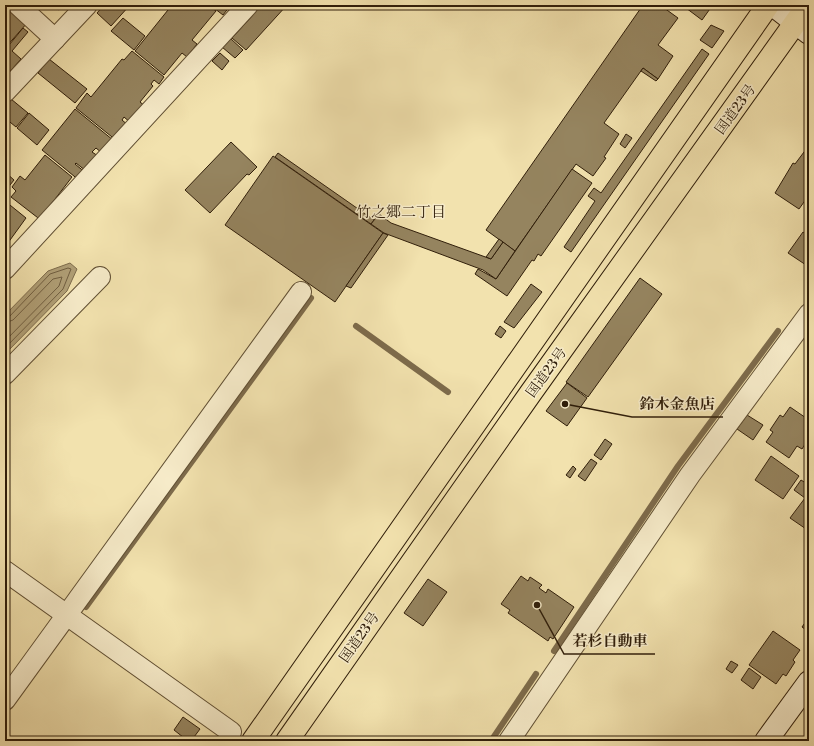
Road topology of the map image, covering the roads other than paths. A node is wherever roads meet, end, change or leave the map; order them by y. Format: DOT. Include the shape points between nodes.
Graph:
graph roads {
  1 [pos="18,5"];
  2 [pos="87,5"];
  3 [pos="248,5"];
  4 [pos="768,5"];
  5 [pos="773,5"];
  6 [pos="804,20"];
  7 [pos="55,39"];
  8 [pos="5,92"];
  9 [pos="5,269"];
  10 [pos="100,277"];
  11 [pos="301,292"];
  12 [pos="809,314"];
  13 [pos="5,374"];
  14 [pos="5,571"];
  15 [pos="67,614"];
  16 [pos="809,682"];
  17 [pos="5,700"];
  18 [pos="231,732"];
  19 [pos="253,741"];
  20 [pos="286,741"];
  21 [pos="509,741"];
  22 [pos="766,741"];
  1 -- 7 [label="street"];
  2 -- 7 [label="street"];
  3 -- 9 [label="street"];
  4 -- 19 [label="highway, 国道23号"];
  5 -- 6 [label="street"];
  6 -- 20 [label="highway, 国道23号" via="530,394"];
  7 -- 8 [label="street"];
  10 -- 13 [label="street"];
  11 -- 15 [label="street"];
  12 -- 21 [label="street" via="690,475"];
  14 -- 15 [label="street"];
  15 -- 17 [label="street"];
  15 -- 18 [label="street"];
  16 -- 22 [label="street"];
}
